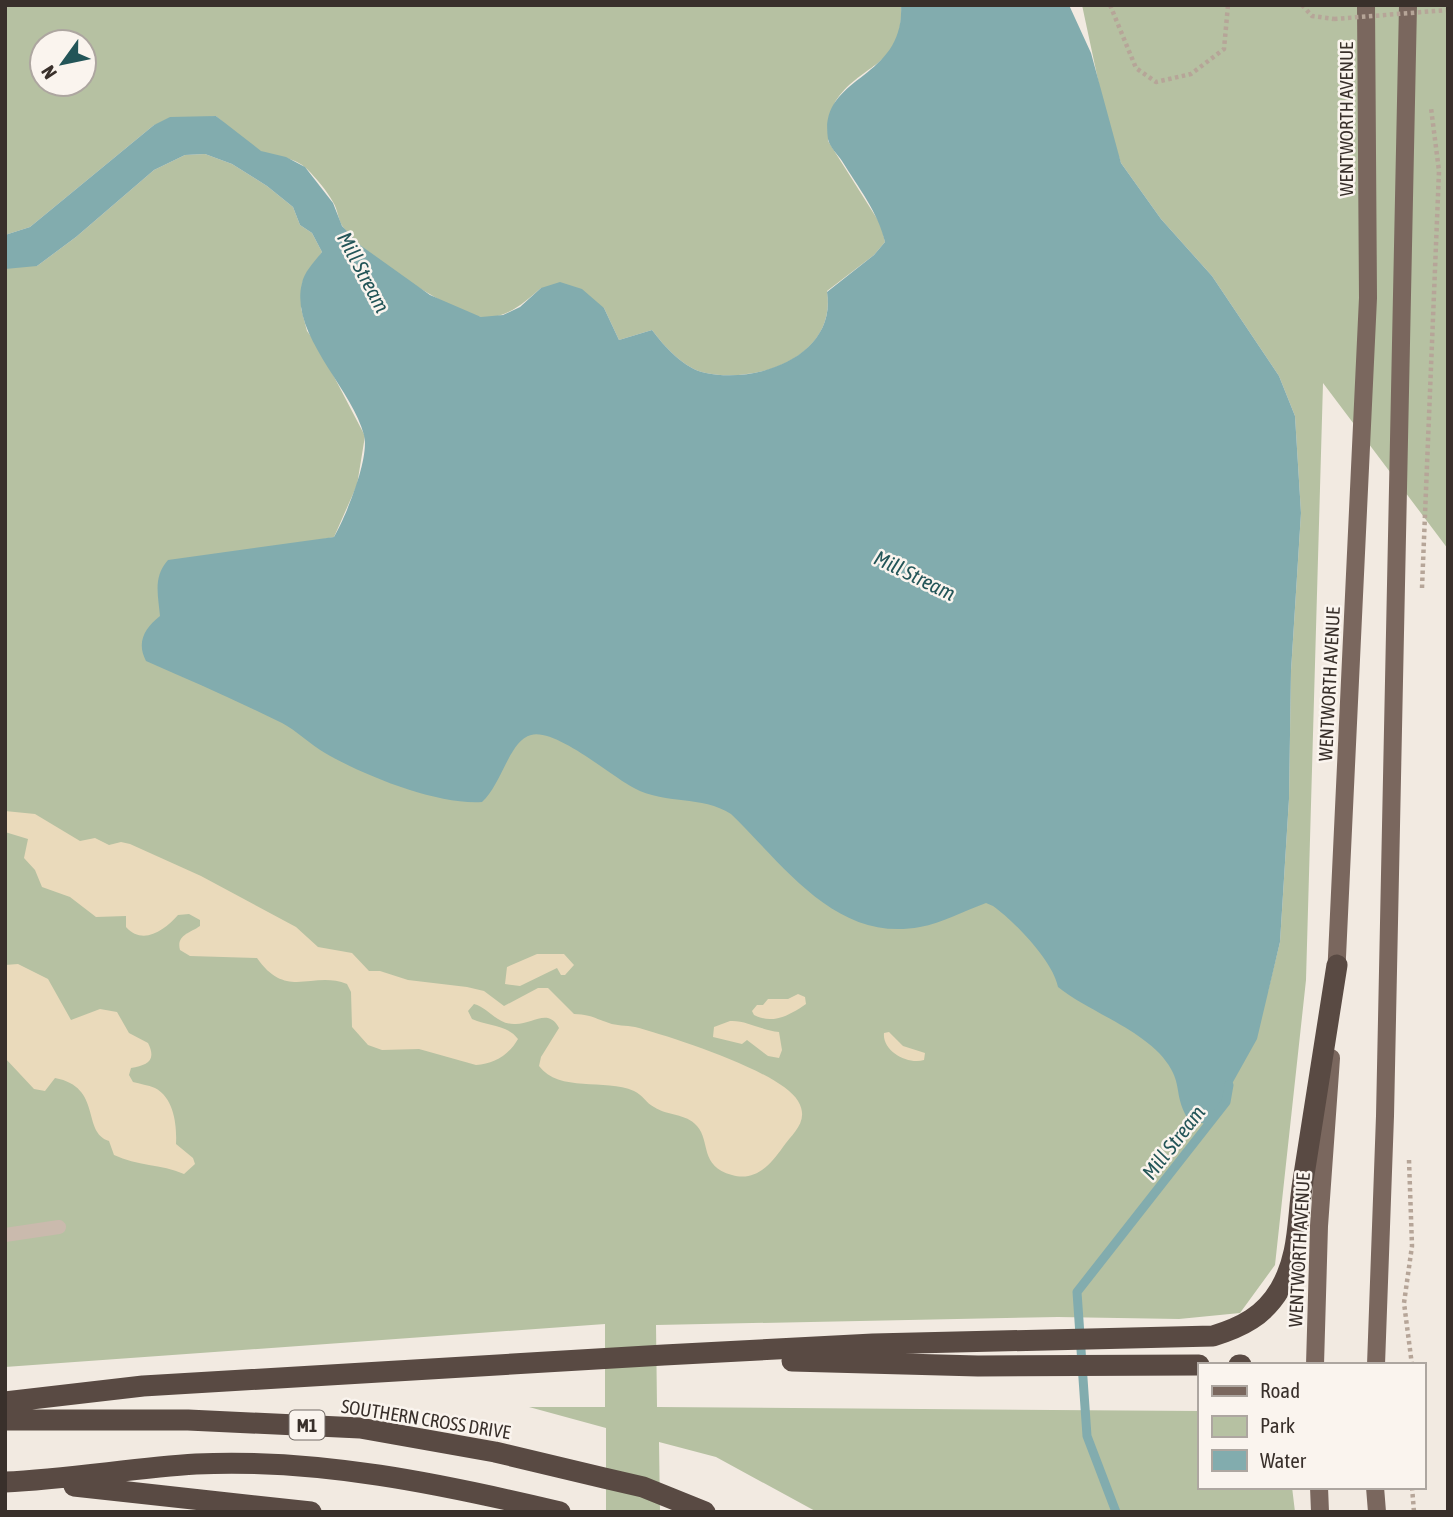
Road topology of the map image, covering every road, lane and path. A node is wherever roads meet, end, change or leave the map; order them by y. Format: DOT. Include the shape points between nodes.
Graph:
graph roads {
  1 [pos="1110,5"];
  2 [pos="1228,5"];
  3 [pos="1302,5"];
  4 [pos="1366,5"];
  5 [pos="1408,5"];
  6 [pos="1427,5"];
  7 [pos="1448,10"];
  8 [pos="1427,18"];
  9 [pos="1430,95"];
  10 [pos="1421,596"];
  11 [pos="1337,965"];
  12 [pos="1409,1155"];
  13 [pos="59,1227"];
  14 [pos="5,1235"];
  15 [pos="666,1355"];
  16 [pos="1315,1363"];
  17 [pos="1376,1363"];
  18 [pos="1412,1363"];
  19 [pos="1198,1365"];
  20 [pos="5,1402"];
  21 [pos="5,1420"];
  22 [pos="27,1481"];
  23 [pos="5,1482"];
  24 [pos="1319,1489"];
  25 [pos="1375,1489"];
  26 [pos="1412,1489"];
  27 [pos="311,1512"];
  28 [pos="560,1512"];
  29 [pos="705,1512"];
  30 [pos="1320,1512"];
  31 [pos="1377,1512"];
  32 [pos="1414,1512"];
  1 -- 2 [label="path" via="1136,68 1156,82 1191,74 1224,50"];
  3 -- 7 [label="path, bridge" via="1312,16 1334,19"];
  4 -- 11 [label="main road, WENTWORTH AVENUE" via="1368,298"];
  5 -- 17 [label="main road"];
  6 -- 8 [label="path"];
  9 -- 10 [label="path" via="1439,171"];
  11 -- 15 [label="highway" via="1300,1197 1296,1254 1280,1289 1252,1322 1213,1336"];
  11 -- 16 [label="main road, WENTWORTH AVENUE" via="1319,1226"];
  12 -- 18 [label="path" via="1412,1246 1404,1303"];
  13 -- 14 [label="lane"];
  15 -- 19 [label="highway" via="978,1366"];
  15 -- 20 [label="highway" via="143,1386"];
  21 -- 29 [label="highway, SOUTHERN CROSS DRIVE / M1" via="188,1420 360,1428 495,1452 604,1478"];
  22 -- 23 [label="highway, M1"];
  22 -- 27 [label="highway"];
  22 -- 28 [label="highway, M1" via="198,1464 322,1468 474,1491"];
  24 -- 30 [label="main road"];
  25 -- 31 [label="main road"];
  26 -- 32 [label="path"];
}
